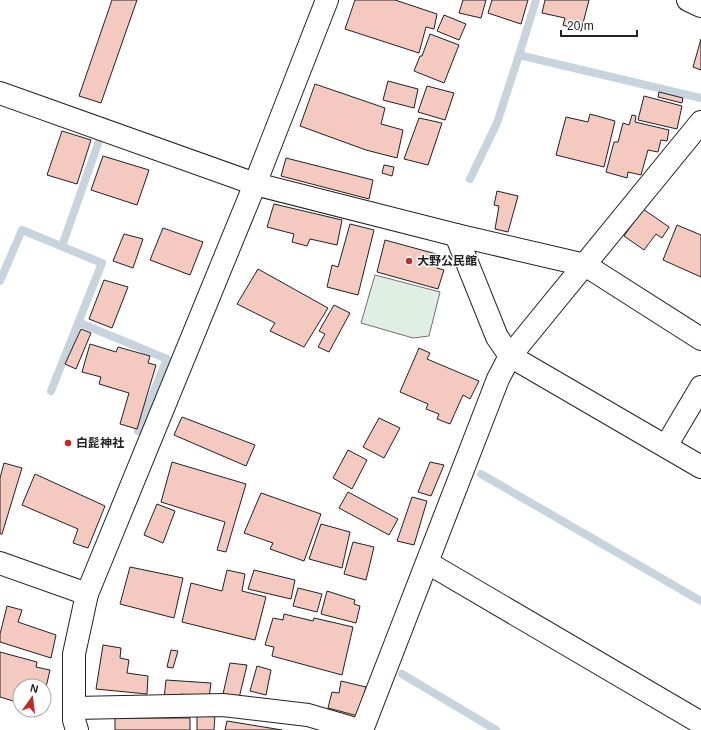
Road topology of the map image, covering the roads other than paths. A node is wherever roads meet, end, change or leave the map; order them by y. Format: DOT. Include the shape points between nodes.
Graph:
graph roads {
  1 [pos="327,0"];
  2 [pos="688,0"];
  3 [pos="701,6"];
  4 [pos="0,92"];
  5 [pos="701,122"];
  6 [pos="255,184"];
  7 [pos="456,235"];
  8 [pos="585,265"];
  9 [pos="701,339"];
  10 [pos="510,356"];
  11 [pos="701,387"];
  12 [pos="666,446"];
  13 [pos="701,467"];
  14 [pos="0,563"];
  15 [pos="428,563"];
  16 [pos="87,594"];
  17 [pos="74,708"];
  18 [pos="701,723"];
  19 [pos="77,730"];
  20 [pos="359,730"];
  21 [pos="362,730"];
  1 -- 6 [label="street"];
  2 -- 3 [label="street"];
  4 -- 6 [label="street"];
  5 -- 8 [label="street"];
  6 -- 7 [label="street"];
  6 -- 16 [label="street"];
  7 -- 8 [label="street"];
  7 -- 10 [label="street" via="497,337"];
  8 -- 9 [label="street"];
  8 -- 10 [label="street"];
  10 -- 12 [label="street"];
  10 -- 15 [label="street" via="498,379"];
  11 -- 12 [label="street"];
  12 -- 13 [label="street"];
  14 -- 16 [label="street"];
  15 -- 18 [label="street"];
  15 -- 21 [label="street"];
  16 -- 17 [label="street" via="74,654"];
  17 -- 19 [label="street"];
  17 -- 20 [label="street" via="223,705 308,715"];
}
